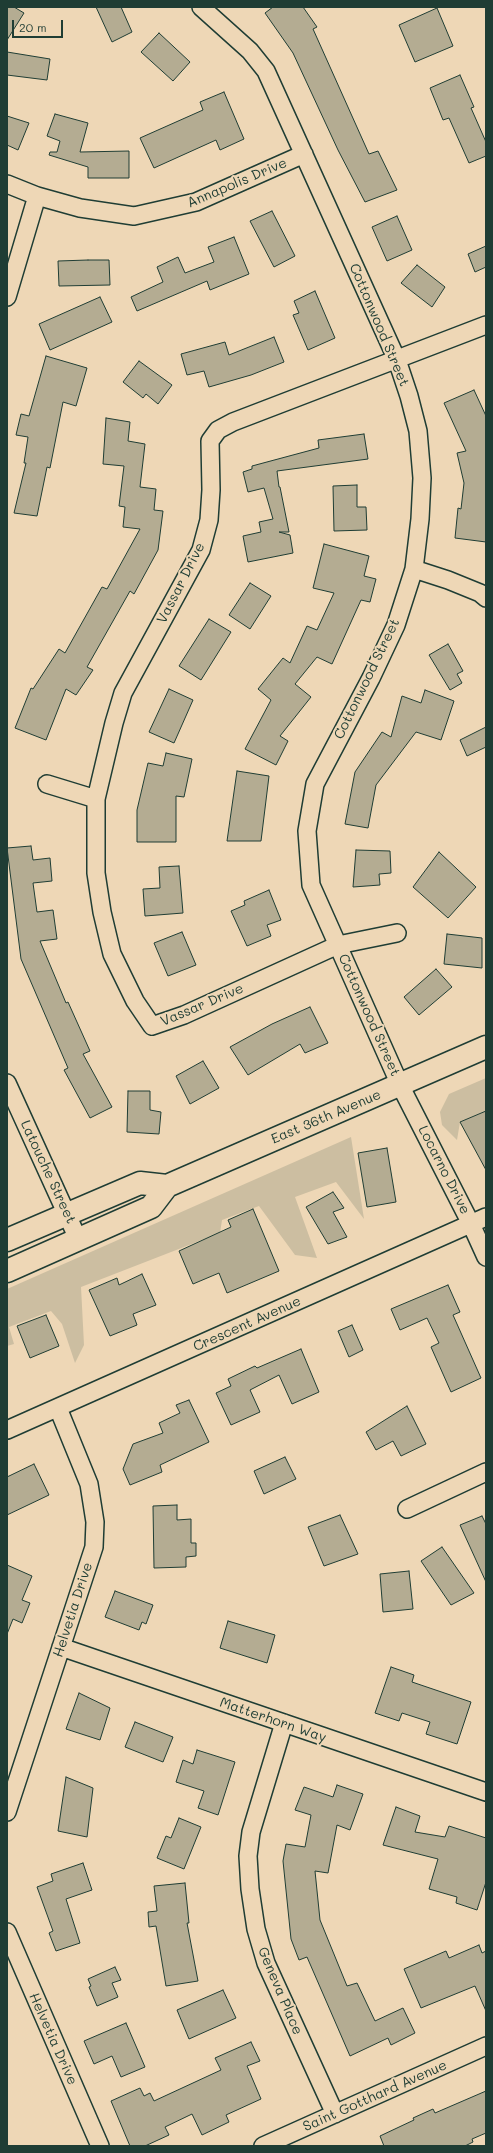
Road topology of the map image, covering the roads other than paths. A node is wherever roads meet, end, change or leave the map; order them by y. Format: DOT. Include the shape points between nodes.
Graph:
graph roads {
  1 [pos="201,7"];
  2 [pos="304,154"];
  3 [pos="7,184"];
  4 [pos="37,196"];
  5 [pos="7,297"];
  6 [pos="486,325"];
  7 [pos="397,360"];
  8 [pos="414,569"];
  9 [pos="486,598"];
  10 [pos="47,784"];
  11 [pos="96,799"];
  12 [pos="397,933"];
  13 [pos="338,945"];
  14 [pos="486,1047"];
  15 [pos="7,1083"];
  16 [pos="400,1085"];
  17 [pos="167,1186"];
  18 [pos="67,1214"];
  19 [pos="479,1220"];
  20 [pos="78,1239"];
  21 [pos="7,1240"];
  22 [pos="486,1257"];
  23 [pos="7,1271"];
  24 [pos="58,1408"];
  25 [pos="7,1430"];
  26 [pos="486,1472"];
  27 [pos="407,1509"];
  28 [pos="61,1647"];
  29 [pos="284,1723"];
  30 [pos="486,1792"];
  31 [pos="7,1812"];
  32 [pos="7,1932"];
  33 [pos="486,2046"];
  34 [pos="334,2114"];
  35 [pos="100,2146"];
  36 [pos="264,2146"];
  1 -- 2 [label="street, Cottonwood Street" via="250,51 266,71"];
  2 -- 4 [label="street, Annapolis Drive" via="196,202 134,216 80,208"];
  2 -- 7 [label="street, Cottonwood Street"];
  3 -- 4 [label="street, Annapolis Drive"];
  4 -- 5 [label="street"];
  6 -- 7 [label="street, Vassar Drive"];
  7 -- 8 [label="street, Cottonwood Street" via="418,431 422,478"];
  7 -- 11 [label="street, Vassar Drive" via="233,422 218,430 210,441 209,520 200,550 123,693"];
  8 -- 9 [label="street" via="448,580"];
  8 -- 13 [label="street, Cottonwood Street" via="396,625 315,784 307,831 311,885"];
  10 -- 11 [label="street"];
  11 -- 13 [label="street, Vassar Drive" via="96,873 112,954 135,1001 152,1026 184,1015"];
  12 -- 13 [label="street, Cottonwood Street"];
  13 -- 16 [label="street, Cottonwood Street"];
  14 -- 16 [label="main road, East 36th Avenue"];
  15 -- 18 [label="street, Latouche Street"];
  16 -- 17 [label="main road, East 36th Avenue"];
  16 -- 19 [label="street, Locarno Drive"];
  17 -- 18 [label="main road, East 36th Avenue" via="140,1183"];
  17 -- 20 [label="main road, East 36th Avenue" via="151,1207"];
  18 -- 20 [label="street, Latouche Street"];
  18 -- 21 [label="main road, East 36th Avenue"];
  19 -- 22 [label="street, Locarno Drive"];
  19 -- 24 [label="street, Crescent Avenue"];
  20 -- 23 [label="main road, East 36th Avenue"];
  24 -- 25 [label="street, Crescent Avenue"];
  24 -- 28 [label="street, Helvetia Drive" via="89,1484 95,1522 94,1547"];
  26 -- 27 [label="street"];
  28 -- 29 [label="street, Matterhorn Way"];
  28 -- 31 [label="street, Helvetia Drive"];
  29 -- 30 [label="street, Matterhorn Way"];
  29 -- 34 [label="street, Geneva Place" via="251,1832 248,1856 250,1890 256,1929 266,1963"];
  32 -- 35 [label="street, Helvetia Drive"];
  33 -- 34 [label="street, Saint Gotthard Avenue"];
  34 -- 36 [label="street, Saint Gotthard Avenue"];
}
